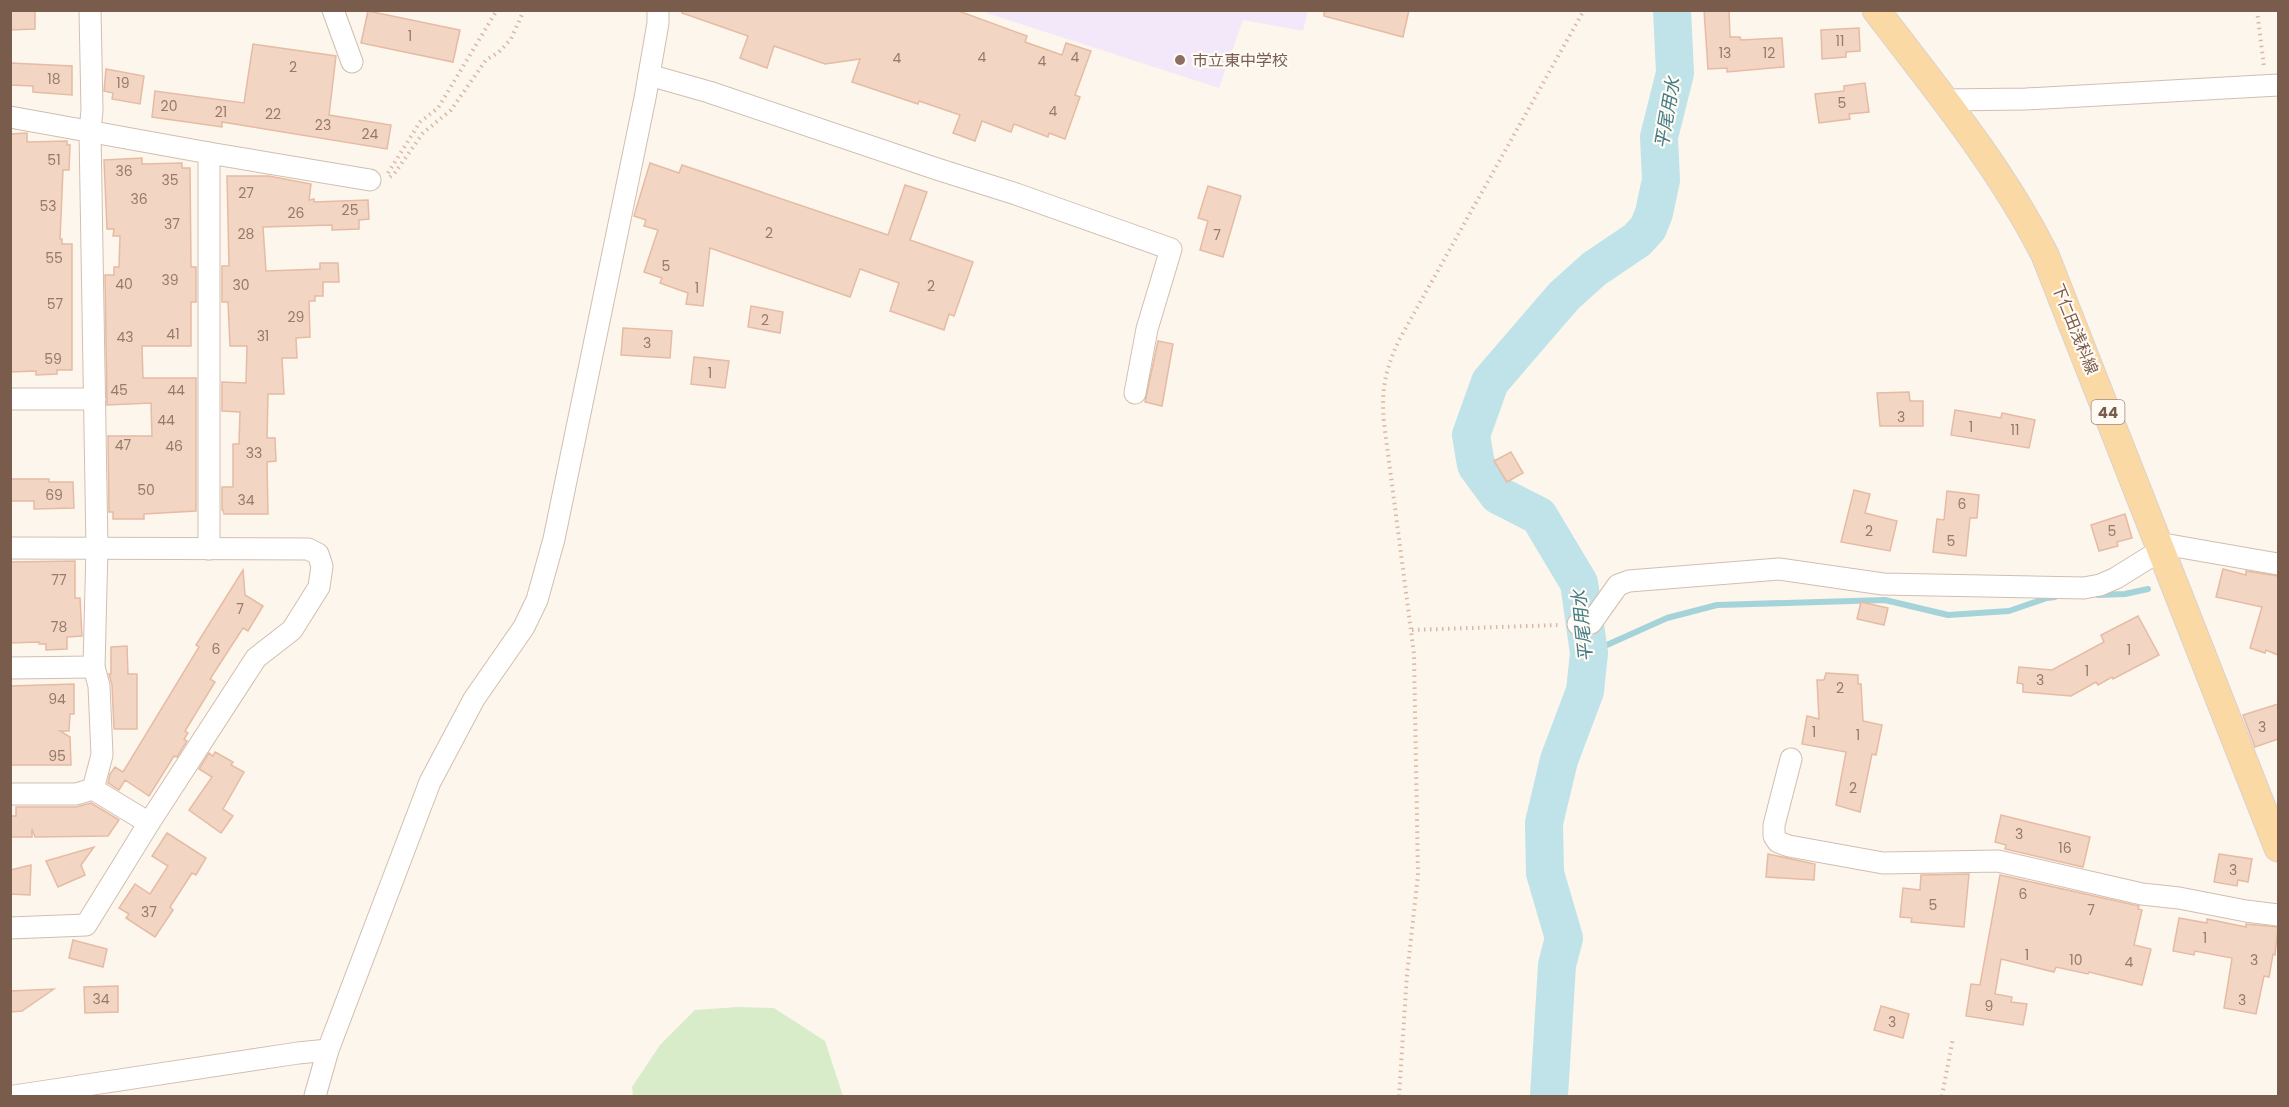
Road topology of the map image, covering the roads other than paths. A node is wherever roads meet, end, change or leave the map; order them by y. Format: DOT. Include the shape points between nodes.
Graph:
graph roads {
  1 [pos="90,10"];
  2 [pos="333,10"];
  3 [pos="658,10"];
  4 [pos="1876,10"];
  5 [pos="352,62"];
  6 [pos="650,75"];
  7 [pos="2272,85"];
  8 [pos="1945,100"];
  9 [pos="10,117"];
  10 [pos="90,131"];
  11 [pos="209,153"];
  12 [pos="370,180"];
  13 [pos="1135,393"];
  14 [pos="10,399"];
  15 [pos="95,399"];
  16 [pos="10,548"];
  17 [pos="97,548"];
  18 [pos="2162,548"];
  19 [pos="209,549"];
  20 [pos="2278,564"];
  21 [pos="1584,623"];
  22 [pos="94,667"];
  23 [pos="10,668"];
  24 [pos="1791,759"];
  25 [pos="93,789"];
  26 [pos="10,794"];
  27 [pos="149,823"];
  28 [pos="2278,848"];
  29 [pos="2278,915"];
  30 [pos="10,928"];
  31 [pos="328,1050"];
  32 [pos="14,1096"];
  33 [pos="315,1096"];
  1 -- 10 [label="street"];
  2 -- 5 [label="street"];
  3 -- 6 [label="street"];
  4 -- 8 [label="main road, 下仁田浅科線 / 44"];
  6 -- 13 [label="street" via="1016,194 1171,249 1147,329"];
  6 -- 31 [label="street" via="554,539 537,600 524,627 474,699 430,782"];
  7 -- 8 [label="street"];
  8 -- 18 [label="main road, 下仁田浅科線 / 44" via="1999,175 2045,255"];
  9 -- 10 [label="street"];
  10 -- 11 [label="street"];
  10 -- 15 [label="street"];
  11 -- 12 [label="street"];
  11 -- 19 [label="street"];
  14 -- 15 [label="street"];
  15 -- 17 [label="street"];
  16 -- 17 [label="street"];
  17 -- 19 [label="street"];
  17 -- 22 [label="street"];
  18 -- 20 [label="street" via="2177,545"];
  18 -- 21 [label="street" via="2116,578 2084,588 1883,584 1779,569 1629,581 1618,585"];
  18 -- 28 [label="main road, 下仁田浅科線 / 44"];
  19 -- 27 [label="street" via="308,549 318,554 322,566 319,586 292,630 256,658"];
  22 -- 23 [label="street"];
  22 -- 25 [label="street" via="99,686 102,755"];
  24 -- 29 [label="street" via="1774,825 1778,842 1883,863 1998,861 2142,894"];
  25 -- 26 [label="street" via="76,794"];
  25 -- 27 [label="street"];
  27 -- 30 [label="street" via="86,925"];
  31 -- 32 [label="street"];
  31 -- 33 [label="street"];
}
